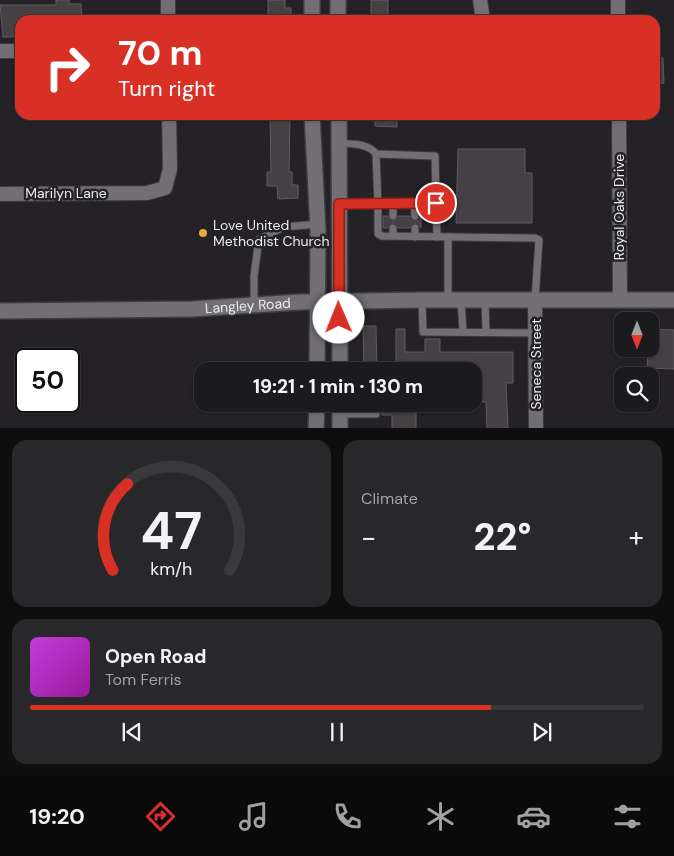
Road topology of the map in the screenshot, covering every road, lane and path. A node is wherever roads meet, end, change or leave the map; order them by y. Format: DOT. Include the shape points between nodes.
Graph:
graph roads {
  1 [pos="168,0"];
  2 [pos="312,0"];
  3 [pos="338,0"];
  4 [pos="480,0"];
  5 [pos="618,0"];
  6 [pos="168,15"];
  7 [pos="312,15"];
  8 [pos="338,15"];
  9 [pos="482,15"];
  10 [pos="618,15"];
  11 [pos="0,51"];
  12 [pos="15,51"];
  13 [pos="169,120"];
  14 [pos="312,120"];
  15 [pos="338,120"];
  16 [pos="619,120"];
  17 [pos="338,143"];
  18 [pos="376,154"];
  19 [pos="0,194"];
  20 [pos="436,203"];
  21 [pos="339,204"];
  22 [pos="378,204"];
  23 [pos="392,204"];
  24 [pos="414,204"];
  25 [pos="393,216"];
  26 [pos="414,216"];
  27 [pos="318,224"];
  28 [pos="393,228"];
  29 [pos="415,228"];
  30 [pos="393,236"];
  31 [pos="415,237"];
  32 [pos="437,237"];
  33 [pos="448,237"];
  34 [pos="422,300"];
  35 [pos="455,300"];
  36 [pos="485,300"];
  37 [pos="535,300"];
  38 [pos="620,300"];
  39 [pos="674,300"];
  40 [pos="319,302"];
  41 [pos="339,302"];
  42 [pos="254,306"];
  43 [pos="0,311"];
  44 [pos="463,332"];
  45 [pos="486,332"];
  46 [pos="535,333"];
  47 [pos="317,362"];
  48 [pos="340,362"];
  49 [pos="317,412"];
  50 [pos="376,414"];
  51 [pos="340,415"];
  52 [pos="316,428"];
  53 [pos="536,428"];
  1 -- 6 [label="street"];
  2 -- 7 [label="street"];
  3 -- 8 [label="street"];
  4 -- 9 [label="street"];
  5 -- 10 [label="street"];
  11 -- 12 [label="street"];
  13 -- 19 [label="street, Marilyn Lane" via="170,169 165,188 147,193"];
  14 -- 27 [label="street"];
  15 -- 17 [label="street"];
  16 -- 38 [label="street, Royal Oaks Drive"];
  17 -- 18 [label="lane" via="361,145"];
  17 -- 21 [label="street"];
  18 -- 20 [label="lane" via="435,156"];
  18 -- 22 [label="lane"];
  20 -- 24 [label="lane"];
  20 -- 32 [label="lane"];
  21 -- 22 [label="lane"];
  21 -- 41 [label="street"];
  22 -- 23 [label="lane"];
  22 -- 30 [label="lane" via="378,234"];
  23 -- 24 [label="lane"];
  23 -- 25 [label="lane"];
  24 -- 26 [label="lane"];
  27 -- 40 [label="street"];
  27 -- 42 [label="lane" via="284,226 259,238"];
  28 -- 30 [label="lane"];
  29 -- 31 [label="lane"];
  30 -- 31 [label="lane"];
  31 -- 32 [label="lane"];
  32 -- 33 [label="lane"];
  33 -- 35 [label="lane"];
  33 -- 37 [label="lane" via="539,240"];
  34 -- 35 [label="street, Langley Road"];
  34 -- 41 [label="street, Langley Road"];
  34 -- 44 [label="lane" via="423,332"];
  35 -- 36 [label="street, Langley Road"];
  35 -- 44 [label="lane"];
  36 -- 37 [label="street, Langley Road"];
  36 -- 45 [label="lane"];
  37 -- 38 [label="street, Langley Road"];
  37 -- 46 [label="street, Seneca Street"];
  38 -- 39 [label="street, Langley Road"];
  40 -- 41 [label="street, Langley Road"];
  40 -- 42 [label="street, Langley Road"];
  40 -- 47 [label="street"];
  41 -- 48 [label="street"];
  42 -- 43 [label="street, Langley Road"];
  44 -- 45 [label="lane"];
  45 -- 46 [label="lane"];
  46 -- 53 [label="street, Seneca Street"];
  49 -- 52 [label="street"];
  50 -- 51 [label="lane"];
}
